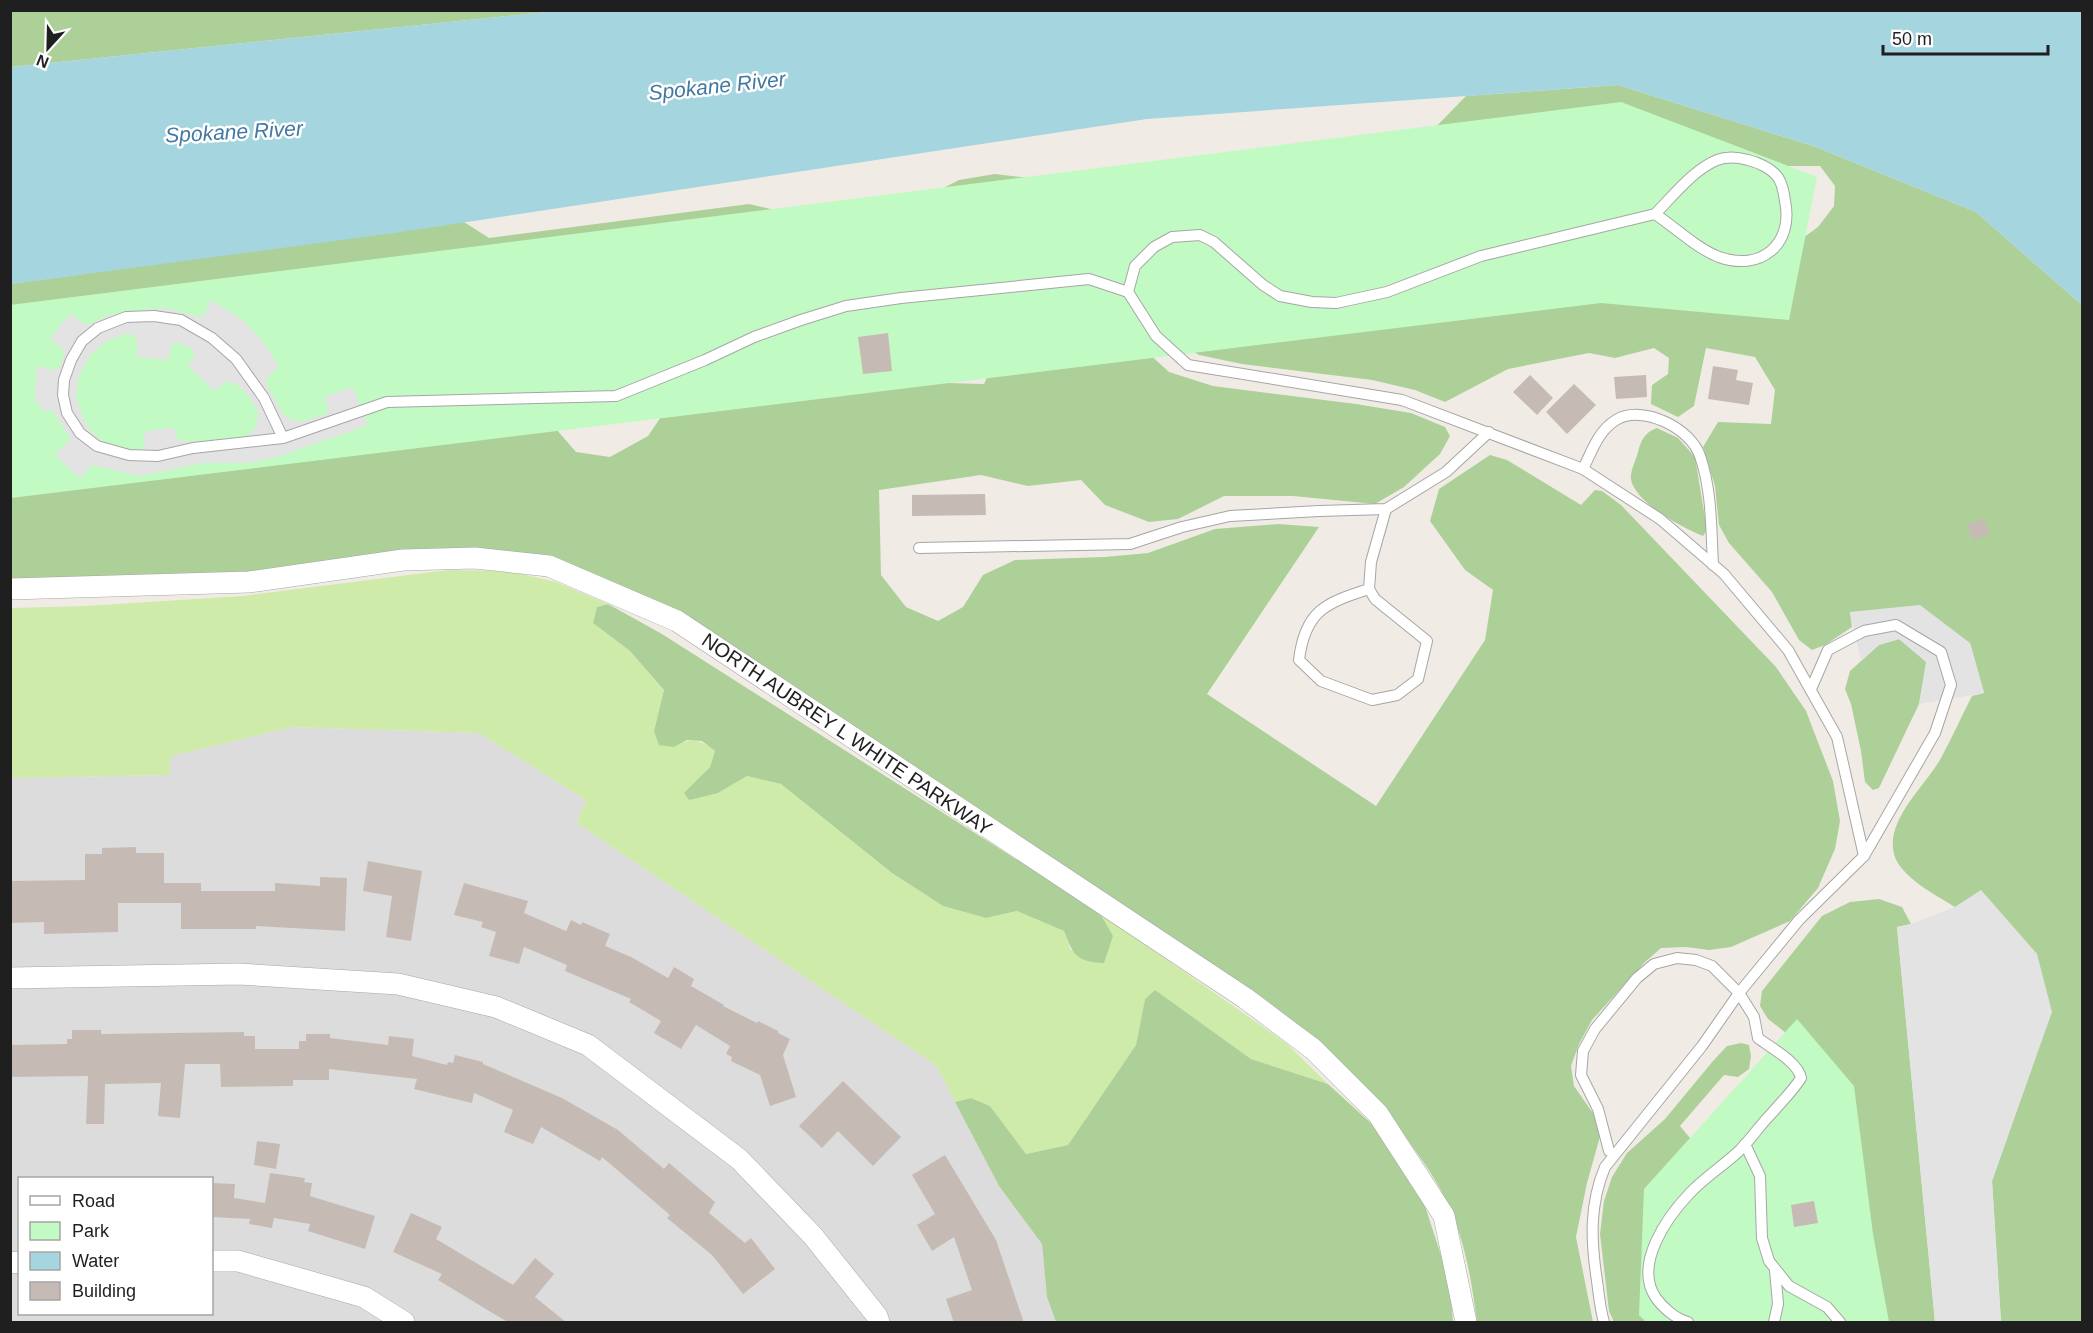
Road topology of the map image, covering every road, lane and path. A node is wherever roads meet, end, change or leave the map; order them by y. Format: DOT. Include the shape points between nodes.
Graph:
graph roads {
  1 [pos="1655,214"];
  2 [pos="1128,292"];
  3 [pos="1489,432"];
  4 [pos="283,438"];
  5 [pos="1583,469"];
  6 [pos="1386,509"];
  7 [pos="919,548"];
  8 [pos="1713,565"];
  9 [pos="10,589"];
  10 [pos="1369,589"];
  11 [pos="1810,689"];
  12 [pos="1864,856"];
  13 [pos="10,978"];
  14 [pos="1739,993"];
  15 [pos="1745,1144"];
  16 [pos="1608,1151"];
  17 [pos="213,1262"];
  18 [pos="1775,1269"];
  19 [pos="404,1323"];
  20 [pos="879,1323"];
  21 [pos="1466,1323"];
  22 [pos="1604,1323"];
  23 [pos="1688,1323"];
  24 [pos="1774,1323"];
  25 [pos="1840,1323"];
  1 -- 1 [label="lane" via="1700,171 1717,160 1734,156 1757,162 1776,175 1783,190 1786,227 1767,256 1737,260 1719,257"];
  1 -- 2 [label="lane" via="1481,256 1387,292 1336,303 1280,296 1214,242 1188,234 1154,246 1135,266"];
  2 -- 3 [label="lane" via="1156,336 1188,365 1402,400"];
  2 -- 4 [label="lane" via="1089,279 846,306 754,337 616,396 387,402"];
  3 -- 5 [label="lane"];
  3 -- 6 [label="lane" via="1446,472"];
  4 -- 4 [label="lane" via="258,388 236,359 212,338 181,320 126,317 98,328 82,341 64,380 67,413 80,433 97,446 129,456 158,456"];
  5 -- 8 [label="lane" via="1660,519"];
  5 -- 8 [label="lane" via="1602,431 1617,419 1634,415 1659,419 1682,430 1700,453 1709,491"];
  6 -- 7 [label="lane" via="1230,516 1182,526 1131,544"];
  6 -- 10 [label="lane" via="1371,562"];
  8 -- 11 [label="lane" via="1788,650"];
  9 -- 21 [label="street, NORTH AUBREY L WHITE PARKWAY" via="249,582 402,560 475,558 549,566 677,621 1245,998 1313,1049 1378,1114 1443,1216"];
  10 -- 10 [label="lane" via="1426,641 1418,679 1397,695 1371,700 1321,681 1299,660 1310,621 1330,603"];
  11 -- 12 [label="lane" via="1838,736"];
  11 -- 12 [label="lane" via="1828,650 1864,631 1896,625 1941,652 1951,685 1935,733"];
  12 -- 14 [label="lane" via="1799,920"];
  13 -- 20 [label="street" via="239,974 398,984 496,1007 588,1045 739,1159 813,1236"];
  14 -- 15 [label="lane" via="1754,1017 1758,1038 1795,1064 1801,1078"];
  14 -- 16 [label="lane" via="1712,966 1696,960 1677,958 1654,963 1637,978 1583,1050 1581,1075 1598,1109"];
  14 -- 22 [label="lane" via="1702,1047 1605,1167 1598,1183 1592,1210 1592,1238"];
  15 -- 18 [label="lane" via="1760,1176 1762,1238"];
  15 -- 23 [label="lane" via="1690,1193 1652,1248 1648,1276 1652,1292 1660,1304"];
  17 -- 19 [label="street" via="238,1261 363,1297"];
  18 -- 24 [label="lane" via="1778,1304"];
  18 -- 25 [label="lane" via="1790,1286 1827,1307"];
}
